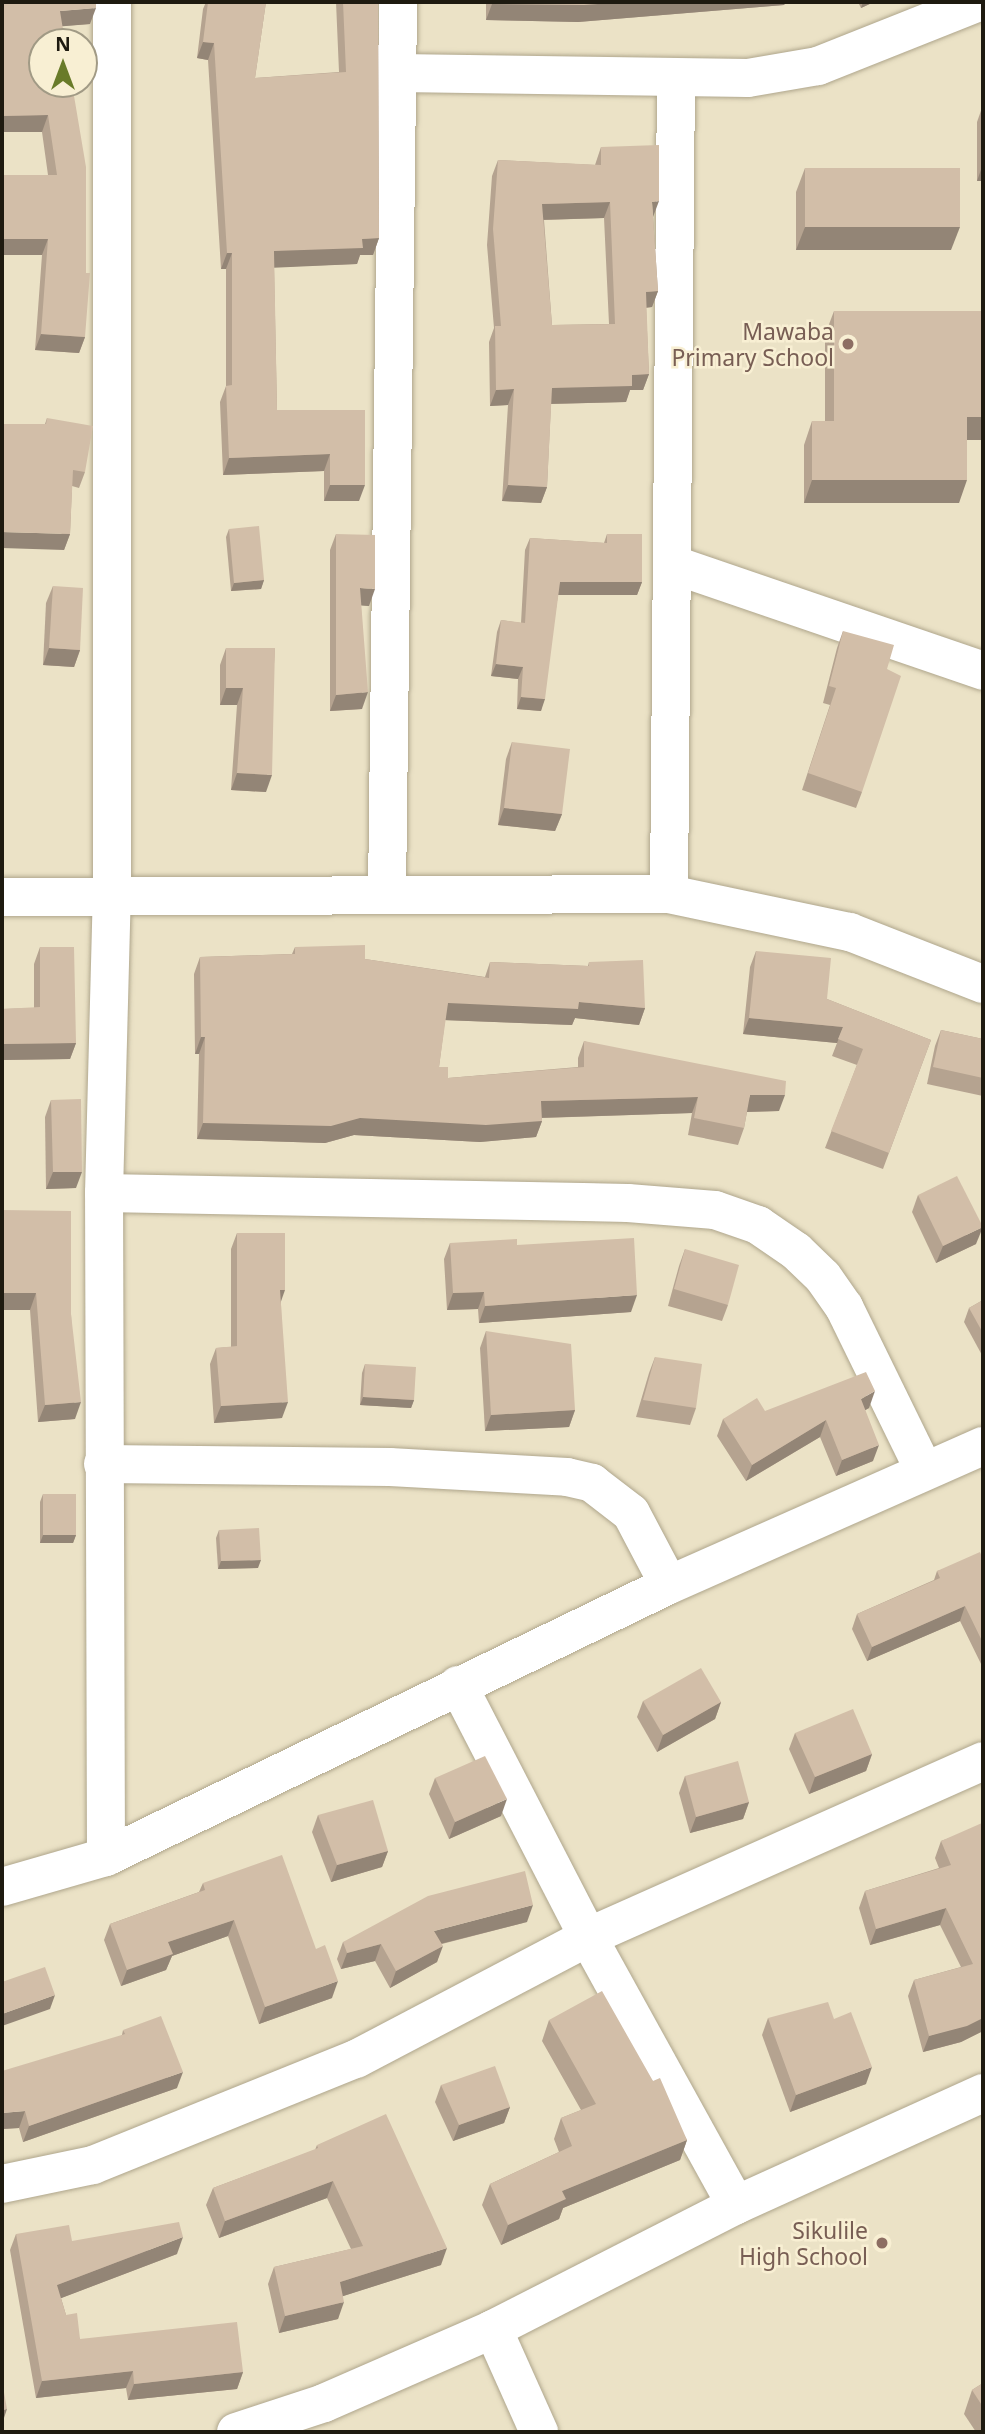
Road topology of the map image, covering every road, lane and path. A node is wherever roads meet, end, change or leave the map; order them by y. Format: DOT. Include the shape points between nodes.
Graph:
graph roads {
  1 [pos="112,2"];
  2 [pos="398,2"];
  3 [pos="979,2"];
  4 [pos="398,73"];
  5 [pos="676,78"];
  6 [pos="674,565"];
  7 [pos="983,671"];
  8 [pos="387,894"];
  9 [pos="669,894"];
  10 [pos="2,897"];
  11 [pos="112,897"];
  12 [pos="983,984"];
  13 [pos="104,1194"];
  14 [pos="983,1446"];
  15 [pos="103,1464"];
  16 [pos="924,1470"];
  17 [pos="669,1585"];
  18 [pos="458,1685"];
  19 [pos="983,1761"];
  20 [pos="106,1857"];
  21 [pos="2,1887"];
  22 [pos="588,1937"];
  23 [pos="983,2093"];
  24 [pos="2,2184"];
  25 [pos="736,2205"];
  26 [pos="493,2329"];
  27 [pos="236,2432"];
  28 [pos="539,2432"];
  1 -- 11 [label="street"];
  2 -- 4 [label="street"];
  3 -- 5 [label="street" via="818,66 748,78"];
  4 -- 5 [label="street"];
  4 -- 8 [label="street"];
  5 -- 6 [label="street"];
  6 -- 7 [label="street"];
  6 -- 9 [label="street"];
  8 -- 9 [label="street"];
  8 -- 11 [label="street"];
  9 -- 12 [label="street" via="850,932"];
  10 -- 11 [label="street"];
  11 -- 13 [label="street"];
  13 -- 15 [label="street"];
  13 -- 16 [label="street" via="628,1203 715,1210 758,1225 796,1251 823,1278 844,1307"];
  14 -- 16 [label="street"];
  15 -- 17 [label="street" via="390,1467 567,1477 592,1483 631,1513"];
  15 -- 20 [label="street"];
  16 -- 17 [label="street"];
  17 -- 18 [label="street"];
  18 -- 20 [label="street"];
  18 -- 22 [label="street"];
  19 -- 22 [label="street"];
  20 -- 21 [label="street"];
  22 -- 24 [label="street" via="356,2059 93,2165"];
  22 -- 25 [label="street"];
  23 -- 25 [label="street"];
  25 -- 26 [label="street"];
  26 -- 27 [label="street" via="324,2403"];
  26 -- 28 [label="street"];
}
